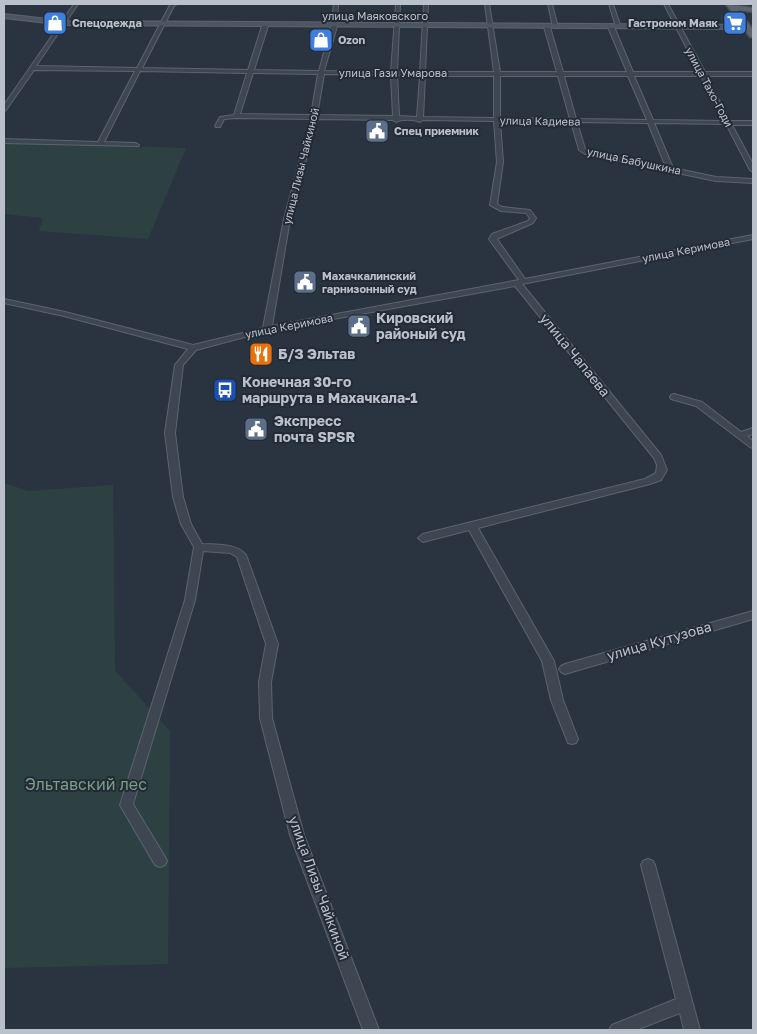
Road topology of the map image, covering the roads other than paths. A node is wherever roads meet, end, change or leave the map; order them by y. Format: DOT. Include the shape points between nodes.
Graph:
graph roads {
  1 [pos="76,4"];
  2 [pos="175,4"];
  3 [pos="336,4"];
  4 [pos="398,4"];
  5 [pos="426,4"];
  6 [pos="488,4"];
  7 [pos="550,4"];
  8 [pos="611,4"];
  9 [pos="666,4"];
  10 [pos="731,5"];
  11 [pos="753,10"];
  12 [pos="4,16"];
  13 [pos="64,22"];
  14 [pos="163,24"];
  15 [pos="265,26"];
  16 [pos="334,26"];
  17 [pos="398,26"];
  18 [pos="426,26"];
  19 [pos="747,26"];
  20 [pos="491,27"];
  21 [pos="547,27"];
  22 [pos="556,27"];
  23 [pos="611,27"];
  24 [pos="619,27"];
  25 [pos="678,27"];
  26 [pos="753,35"];
  27 [pos="32,68"];
  28 [pos="138,71"];
  29 [pos="248,72"];
  30 [pos="321,73"];
  31 [pos="394,73"];
  32 [pos="497,73"];
  33 [pos="422,74"];
  34 [pos="561,74"];
  35 [pos="701,74"];
  36 [pos="753,74"];
  37 [pos="631,75"];
  38 [pos="4,108"];
  39 [pos="236,116"];
  40 [pos="314,118"];
  41 [pos="396,120"];
  42 [pos="420,120"];
  43 [pos="497,121"];
  44 [pos="573,122"];
  45 [pos="650,122"];
  46 [pos="728,123"];
  47 [pos="753,123"];
  48 [pos="218,126"];
  49 [pos="4,141"];
  50 [pos="100,144"];
  51 [pos="136,145"];
  52 [pos="670,169"];
  53 [pos="753,170"];
  54 [pos="753,182"];
  55 [pos="753,237"];
  56 [pos="520,282"];
  57 [pos="4,301"];
  58 [pos="267,329"];
  59 [pos="193,348"];
  60 [pos="674,397"];
  61 [pos="753,431"];
  62 [pos="740,435"];
  63 [pos="753,445"];
  64 [pos="472,526"];
  65 [pos="423,538"];
  66 [pos="199,547"];
  67 [pos="753,615"];
  68 [pos="565,669"];
  69 [pos="572,739"];
  70 [pos="160,861"];
  71 [pos="648,865"];
  72 [pos="684,1004"];
  73 [pos="371,1030"];
  74 [pos="617,1030"];
  75 [pos="692,1030"];
  1 -- 13 [label="street"];
  2 -- 14 [label="street"];
  3 -- 16 [label="street, улица Лизы Чайкиной"];
  4 -- 17 [label="street"];
  5 -- 18 [label="street"];
  6 -- 20 [label="street"];
  7 -- 22 [label="street"];
  8 -- 24 [label="street"];
  9 -- 25 [label="street, улица Тахо-Годи"];
  10 -- 11 [label="main road"];
  10 -- 19 [label="main road"];
  12 -- 13 [label="street, улица Маяковского"];
  13 -- 14 [label="street, улица Маяковского"];
  13 -- 27 [label="street"];
  14 -- 15 [label="street, улица Маяковского"];
  14 -- 28 [label="street"];
  15 -- 16 [label="street, улица Маяковского"];
  15 -- 29 [label="street"];
  16 -- 17 [label="street, улица Маяковского"];
  16 -- 30 [label="street, улица Лизы Чайкиной"];
  17 -- 18 [label="street, улица Маяковского"];
  17 -- 31 [label="street"];
  18 -- 20 [label="street, улица Маяковского"];
  18 -- 33 [label="street"];
  19 -- 25 [label="street, улица Маяковского"];
  19 -- 26 [label="main road"];
  20 -- 21 [label="street, улица Маяковского"];
  20 -- 32 [label="street"];
  21 -- 22 [label="street, улица Маяковского"];
  21 -- 34 [label="street, улица Бабушкина"];
  22 -- 23 [label="street, улица Маяковского"];
  23 -- 24 [label="street, улица Маяковского"];
  23 -- 37 [label="street"];
  24 -- 25 [label="street, улица Маяковского"];
  25 -- 35 [label="street, улица Тахо-Годи"];
  27 -- 28 [label="street, улица Гази Умарова"];
  27 -- 38 [label="street"];
  28 -- 29 [label="street, улица Гази Умарова"];
  28 -- 50 [label="street"];
  29 -- 30 [label="street, улица Гази Умарова"];
  29 -- 39 [label="street"];
  30 -- 31 [label="street, улица Гази Умарова"];
  30 -- 40 [label="street, улица Лизы Чайкиной"];
  31 -- 33 [label="street, улица Гази Умарова"];
  31 -- 41 [label="street"];
  32 -- 33 [label="street, улица Гази Умарова"];
  32 -- 34 [label="street, улица Гази Умарова"];
  32 -- 43 [label="street"];
  33 -- 42 [label="street"];
  34 -- 37 [label="street, улица Гази Умарова"];
  34 -- 44 [label="street, улица Бабушкина"];
  35 -- 36 [label="street, улица Гази Умарова"];
  35 -- 37 [label="street, улица Гази Умарова"];
  35 -- 46 [label="street, улица Тахо-Годи"];
  37 -- 45 [label="street"];
  39 -- 40 [label="street, улица Кадиева"];
  39 -- 48 [label="street" via="222,118"];
  40 -- 41 [label="street, улица Кадиева"];
  40 -- 58 [label="street, улица Лизы Чайкиной" via="287,219"];
  41 -- 42 [label="street, улица Кадиева"];
  42 -- 43 [label="street, улица Кадиева"];
  43 -- 44 [label="street, улица Кадиева"];
  43 -- 56 [label="street, улица Чапаева" via="500,162 493,205 528,212 533,218 531,222 493,239"];
  44 -- 45 [label="street, улица Кадиева"];
  44 -- 52 [label="street, улица Бабушкина" via="582,150 587,153"];
  45 -- 46 [label="street, улица Кадиева"];
  45 -- 52 [label="street"];
  46 -- 47 [label="street, улица Кадиева"];
  46 -- 53 [label="street, улица Тахо-Годи"];
  49 -- 50 [label="street"];
  50 -- 51 [label="street"];
  52 -- 54 [label="street, улица Бабушкина" via="716,179"];
  55 -- 56 [label="street, улица Керимова"];
  56 -- 58 [label="street, улица Керимова"];
  56 -- 64 [label="street, улица Чапаева" via="664,466 663,473 658,478"];
  57 -- 59 [label="street, улица Керимова"];
  58 -- 59 [label="street, улица Керимова"];
  59 -- 66 [label="street" via="179,365 170,433 178,497 186,524"];
  60 -- 62 [label="street" via="699,404"];
  61 -- 62 [label="street"];
  62 -- 63 [label="street"];
  64 -- 65 [label="street"];
  64 -- 69 [label="street" via="548,661 557,700"];
  66 -- 70 [label="street" via="190,600 126,805"];
  66 -- 73 [label="street, улица Лизы Чайкиной" via="232,550 242,555 272,644 265,682 266,718 297,835"];
  67 -- 68 [label="street, улица Кутузова"];
  71 -- 72 [label="street"];
  72 -- 74 [label="street"];
  72 -- 75 [label="street"];
}
